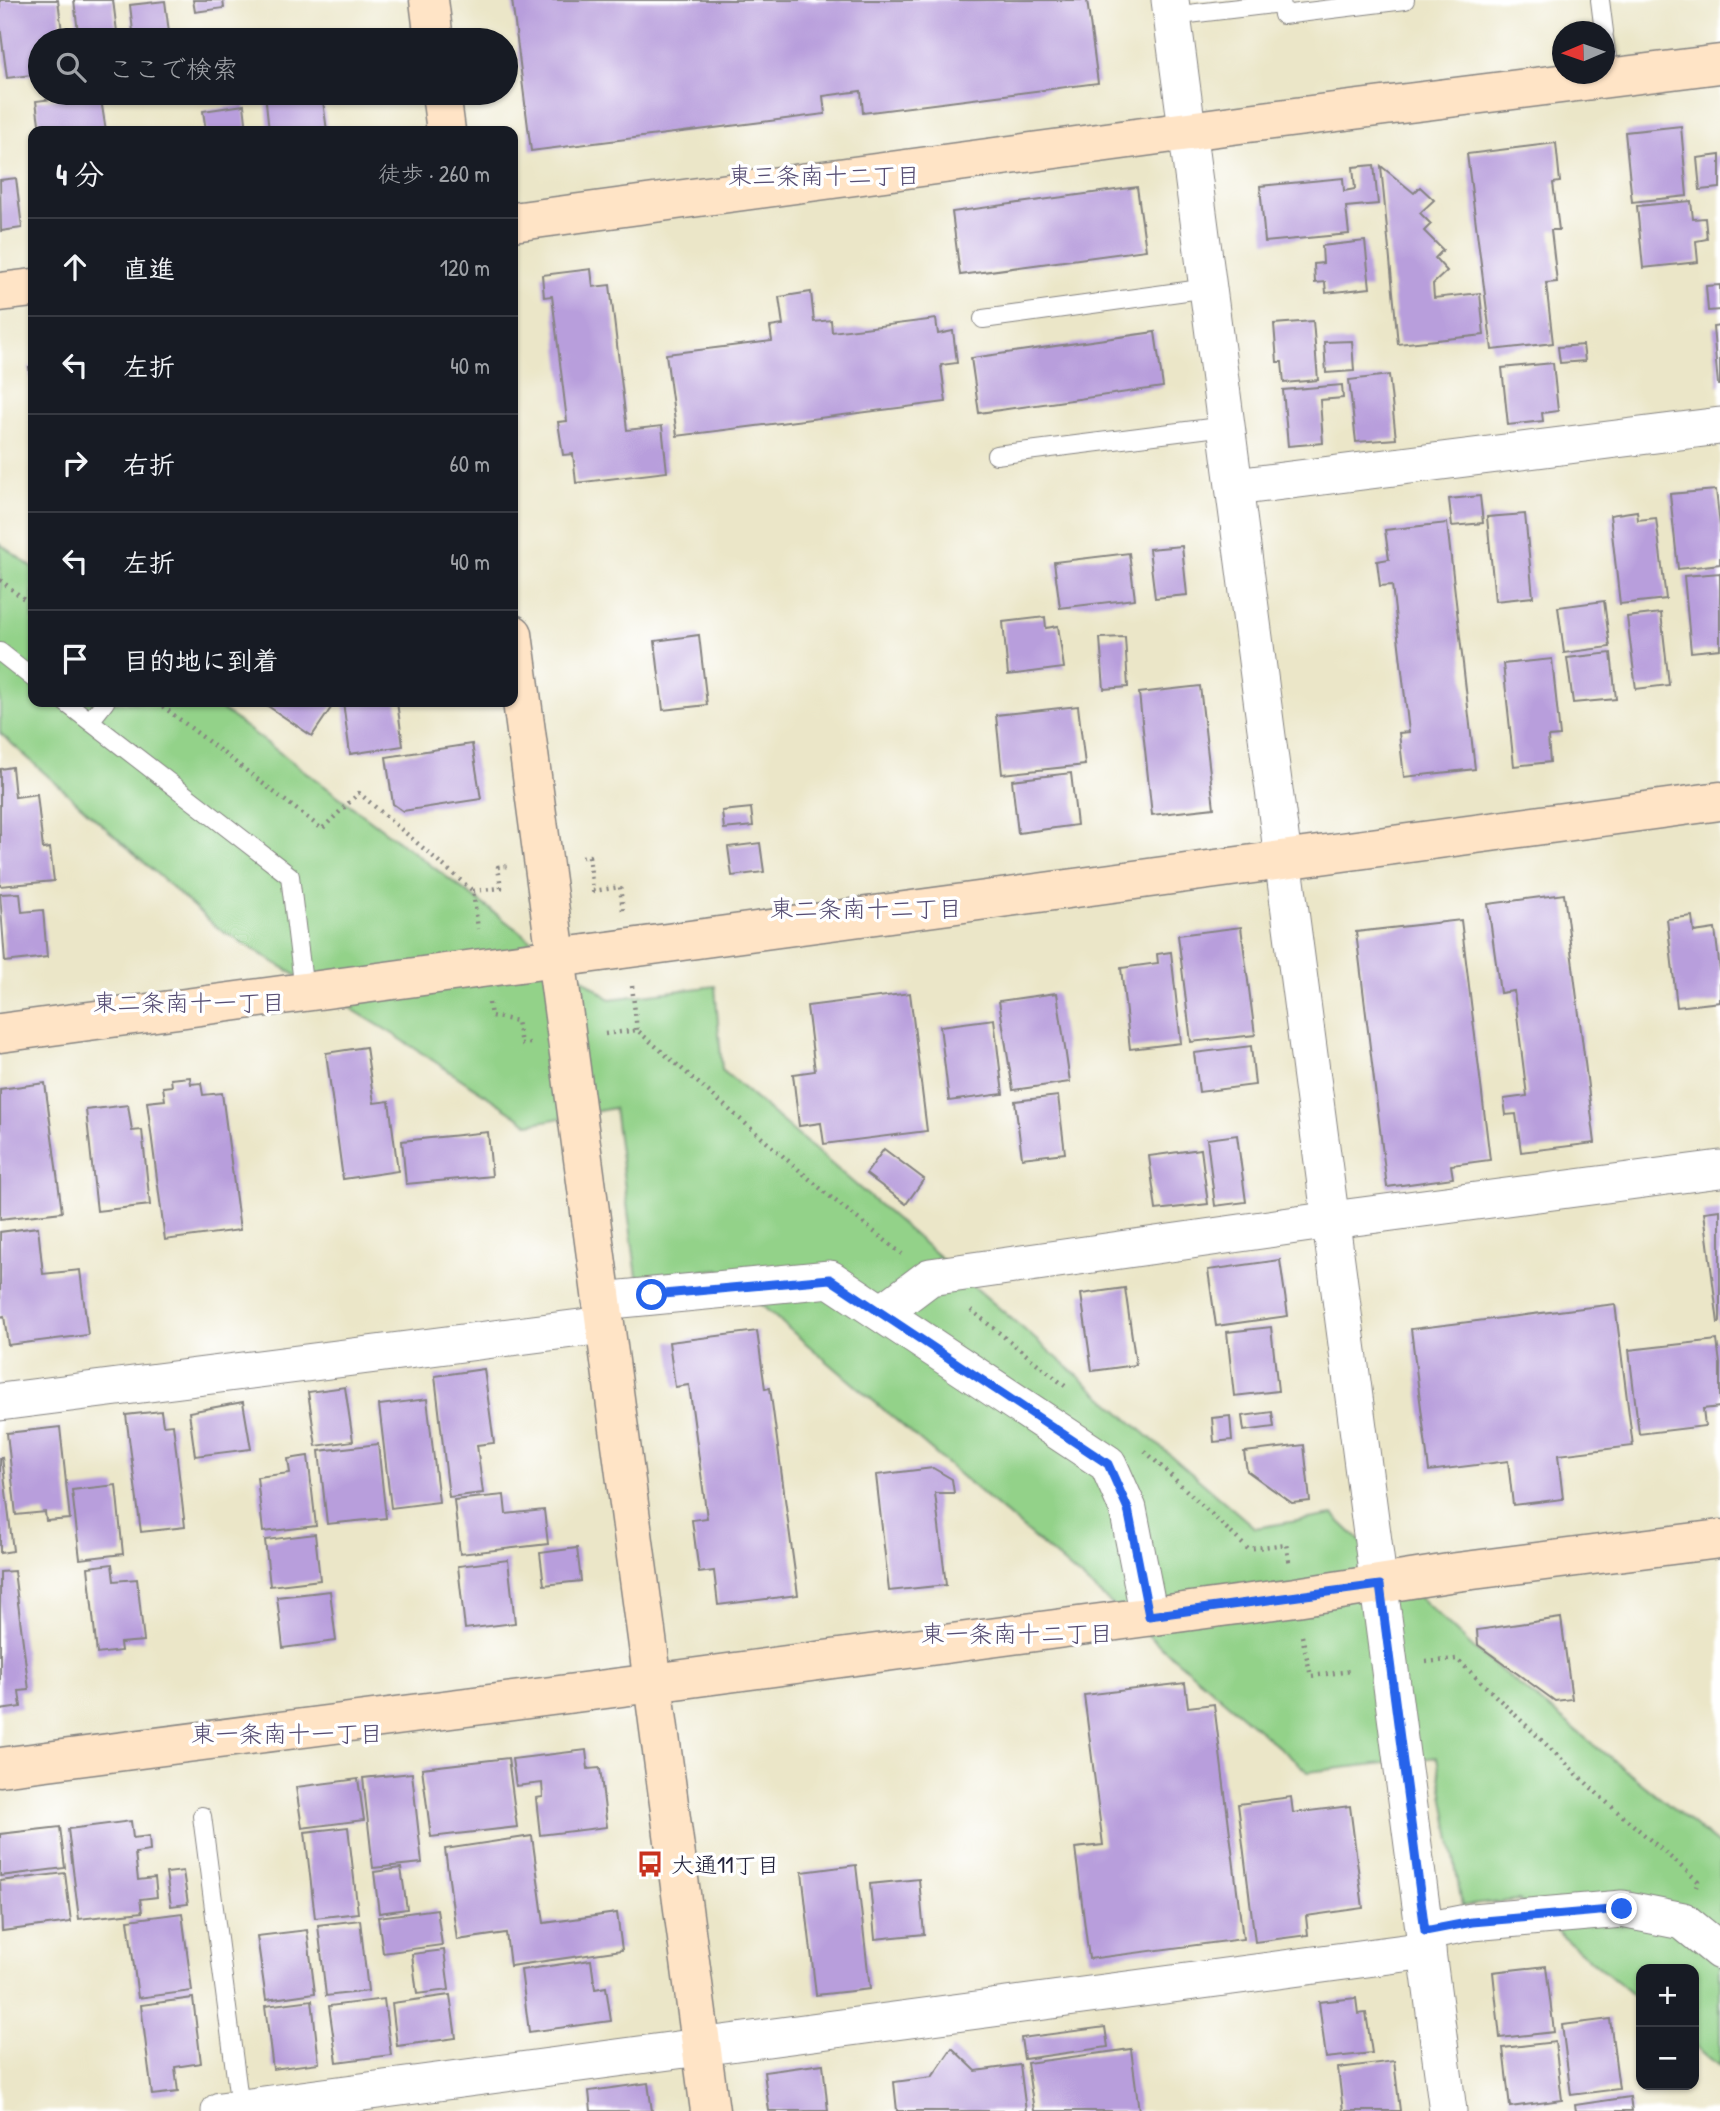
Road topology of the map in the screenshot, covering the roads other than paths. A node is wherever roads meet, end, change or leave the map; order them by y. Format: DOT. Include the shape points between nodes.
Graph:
graph roads {
  1 [pos="429,0"];
  2 [pos="1405,0"];
  3 [pos="1600,0"];
  4 [pos="1281,1"];
  5 [pos="1171,8"];
  6 [pos="1603,21"];
  7 [pos="432,28"];
  8 [pos="1720,64"];
  9 [pos="1615,77"];
  10 [pos="1562,84"];
  11 [pos="443,105"];
  12 [pos="445,126"];
  13 [pos="1188,131"];
  14 [pos="518,221"];
  15 [pos="1208,288"];
  16 [pos="28,289"];
  17 [pos="0,292"];
  18 [pos="983,319"];
  19 [pos="1227,426"];
  20 [pos="1720,426"];
  21 [pos="996,455"];
  22 [pos="1235,487"];
  23 [pos="0,652"];
  24 [pos="518,672"];
  25 [pos="28,674"];
  26 [pos="72,707"];
  27 [pos="101,707"];
  28 [pos="90,721"];
  29 [pos="1720,801"];
  30 [pos="1284,859"];
  31 [pos="556,959"];
  32 [pos="304,991"];
  33 [pos="0,1032"];
  34 [pos="1720,1168"];
  35 [pos="1332,1220"];
  36 [pos="602,1313"];
  37 [pos="882,1313"];
  38 [pos="0,1402"];
  39 [pos="1720,1539"];
  40 [pos="1380,1585"];
  41 [pos="1149,1616"];
  42 [pos="653,1683"];
  43 [pos="0,1767"];
  44 [pos="202,1816"];
  45 [pos="1426,1940"];
  46 [pos="1720,1951"];
  47 [pos="701,2046"];
  48 [pos="230,2110"];
  49 [pos="710,2111"];
  50 [pos="1448,2111"];
  1 -- 7 [label="street"];
  2 -- 4 [label="lane" via="1283,15"];
  3 -- 6 [label="lane"];
  4 -- 5 [label="lane"];
  5 -- 13 [label="street"];
  8 -- 9 [label="street"];
  10 -- 13 [label="street"];
  11 -- 12 [label="street"];
  13 -- 14 [label="street"];
  13 -- 15 [label="street"];
  15 -- 18 [label="lane"];
  15 -- 19 [label="street"];
  16 -- 17 [label="street"];
  19 -- 21 [label="lane"];
  19 -- 22 [label="street"];
  20 -- 22 [label="street"];
  22 -- 30 [label="street"];
  23 -- 25 [label="lane"];
  24 -- 31 [label="street"];
  26 -- 28 [label="lane"];
  27 -- 28 [label="lane"];
  28 -- 32 [label="lane" via="290,876"];
  29 -- 30 [label="street"];
  30 -- 31 [label="street"];
  30 -- 35 [label="street"];
  31 -- 32 [label="street"];
  31 -- 36 [label="street"];
  32 -- 33 [label="street"];
  34 -- 35 [label="street"];
  35 -- 37 [label="street" via="930,1277"];
  35 -- 40 [label="street"];
  36 -- 37 [label="street" via="830,1279"];
  36 -- 38 [label="street"];
  36 -- 42 [label="street"];
  37 -- 41 [label="street" via="1108,1464 1128,1509"];
  39 -- 40 [label="street"];
  40 -- 41 [label="street"];
  40 -- 45 [label="street"];
  41 -- 42 [label="street"];
  42 -- 43 [label="street"];
  42 -- 47 [label="street"];
  44 -- 48 [label="lane"];
  45 -- 46 [label="street" via="1472,1922 1622,1909 1683,1921"];
  45 -- 47 [label="street"];
  45 -- 50 [label="street"];
  47 -- 48 [label="street"];
  47 -- 49 [label="street"];
}
